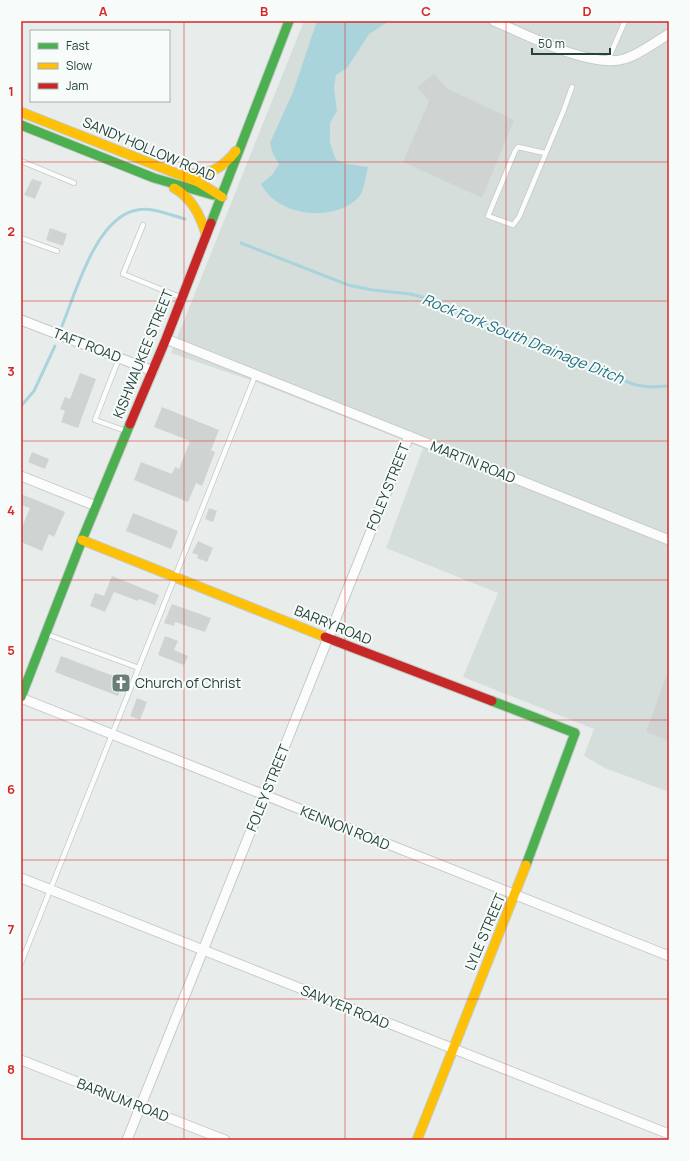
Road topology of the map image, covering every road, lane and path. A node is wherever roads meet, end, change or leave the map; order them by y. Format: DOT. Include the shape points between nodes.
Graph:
graph roads {
  1 [pos="289,21"];
  2 [pos="494,21"];
  3 [pos="625,21"];
  4 [pos="669,34"];
  5 [pos="607,62"];
  6 [pos="572,87"];
  7 [pos="21,112"];
  8 [pos="21,126"];
  9 [pos="242,144"];
  10 [pos="545,153"];
  11 [pos="21,162"];
  12 [pos="167,170"];
  13 [pos="154,178"];
  14 [pos="74,183"];
  15 [pos="222,197"];
  16 [pos="143,225"];
  17 [pos="206,234"];
  18 [pos="21,238"];
  19 [pos="57,251"];
  20 [pos="182,298"];
  21 [pos="21,320"];
  22 [pos="166,339"];
  23 [pos="119,358"];
  24 [pos="153,371"];
  25 [pos="255,376"];
  26 [pos="127,432"];
  27 [pos="409,436"];
  28 [pos="21,476"];
  29 [pos="96,506"];
  30 [pos="82,540"];
  31 [pos="669,540"];
  32 [pos="174,576"];
  33 [pos="46,634"];
  34 [pos="328,638"];
  35 [pos="138,668"];
  36 [pos="21,698"];
  37 [pos="575,733"];
  38 [pos="112,736"];
  39 [pos="264,796"];
  40 [pos="21,878"];
  41 [pos="50,889"];
  42 [pos="516,896"];
  43 [pos="202,950"];
  44 [pos="669,956"];
  45 [pos="21,963"];
  46 [pos="452,1049"];
  47 [pos="21,1060"];
  48 [pos="140,1106"];
  49 [pos="669,1134"];
  50 [pos="127,1140"];
  51 [pos="225,1140"];
  52 [pos="417,1140"];
  1 -- 9 [label="street, KISHWAUKEE STREET"];
  2 -- 5 [label="street" via="580,56"];
  3 -- 5 [label="lane"];
  4 -- 5 [label="street" via="624,59"];
  6 -- 10 [label="lane"];
  7 -- 12 [label="street, SANDY HOLLOW ROAD"];
  8 -- 13 [label="street, SANDY HOLLOW ROAD"];
  9 -- 12 [label="street" via="230,160 218,170 204,174"];
  9 -- 15 [label="street, KISHWAUKEE STREET"];
  10 -- 10 [label="lane" via="519,217 513,225 488,216 518,147"];
  11 -- 14 [label="lane"];
  12 -- 15 [label="street, SANDY HOLLOW ROAD" via="198,182"];
  13 -- 15 [label="street, SANDY HOLLOW ROAD"];
  13 -- 17 [label="street" via="178,190 192,203"];
  15 -- 17 [label="street, KISHWAUKEE STREET"];
  16 -- 20 [label="lane" via="123,274"];
  17 -- 20 [label="street, KISHWAUKEE STREET"];
  18 -- 19 [label="lane"];
  20 -- 22 [label="street, KISHWAUKEE STREET"];
  21 -- 23 [label="street, TAFT ROAD"];
  22 -- 24 [label="street, KISHWAUKEE STREET"];
  22 -- 25 [label="street, MARTIN ROAD"];
  23 -- 24 [label="street, TAFT ROAD"];
  23 -- 26 [label="lane" via="95,420"];
  24 -- 26 [label="street, KISHWAUKEE STREET"];
  25 -- 27 [label="street, MARTIN ROAD"];
  25 -- 32 [label="lane"];
  26 -- 29 [label="street, KISHWAUKEE STREET"];
  27 -- 31 [label="street, MARTIN ROAD"];
  27 -- 34 [label="street, FOLEY STREET"];
  28 -- 29 [label="street"];
  29 -- 30 [label="street, KISHWAUKEE STREET"];
  30 -- 32 [label="street, BARRY ROAD"];
  30 -- 33 [label="street, KISHWAUKEE STREET"];
  32 -- 34 [label="street, BARRY ROAD"];
  32 -- 35 [label="lane"];
  33 -- 35 [label="lane"];
  33 -- 36 [label="street, KISHWAUKEE STREET"];
  34 -- 37 [label="street, BARRY ROAD"];
  34 -- 39 [label="street, FOLEY STREET"];
  35 -- 38 [label="lane"];
  36 -- 38 [label="street, KENNON ROAD"];
  37 -- 42 [label="street, LYLE STREET"];
  38 -- 39 [label="street, KENNON ROAD"];
  38 -- 41 [label="lane"];
  39 -- 42 [label="street, KENNON ROAD"];
  39 -- 43 [label="street, FOLEY STREET"];
  40 -- 41 [label="street, SAWYER ROAD"];
  41 -- 43 [label="street, SAWYER ROAD"];
  41 -- 45 [label="lane"];
  42 -- 44 [label="street, KENNON ROAD"];
  42 -- 46 [label="street, LYLE STREET"];
  43 -- 46 [label="street, SAWYER ROAD"];
  43 -- 48 [label="street, FOLEY STREET"];
  46 -- 49 [label="street, SAWYER ROAD"];
  46 -- 52 [label="street, LYLE STREET"];
  47 -- 48 [label="street, BARNUM ROAD"];
  48 -- 50 [label="street, FOLEY STREET"];
  48 -- 51 [label="street, BARNUM ROAD"];
}
